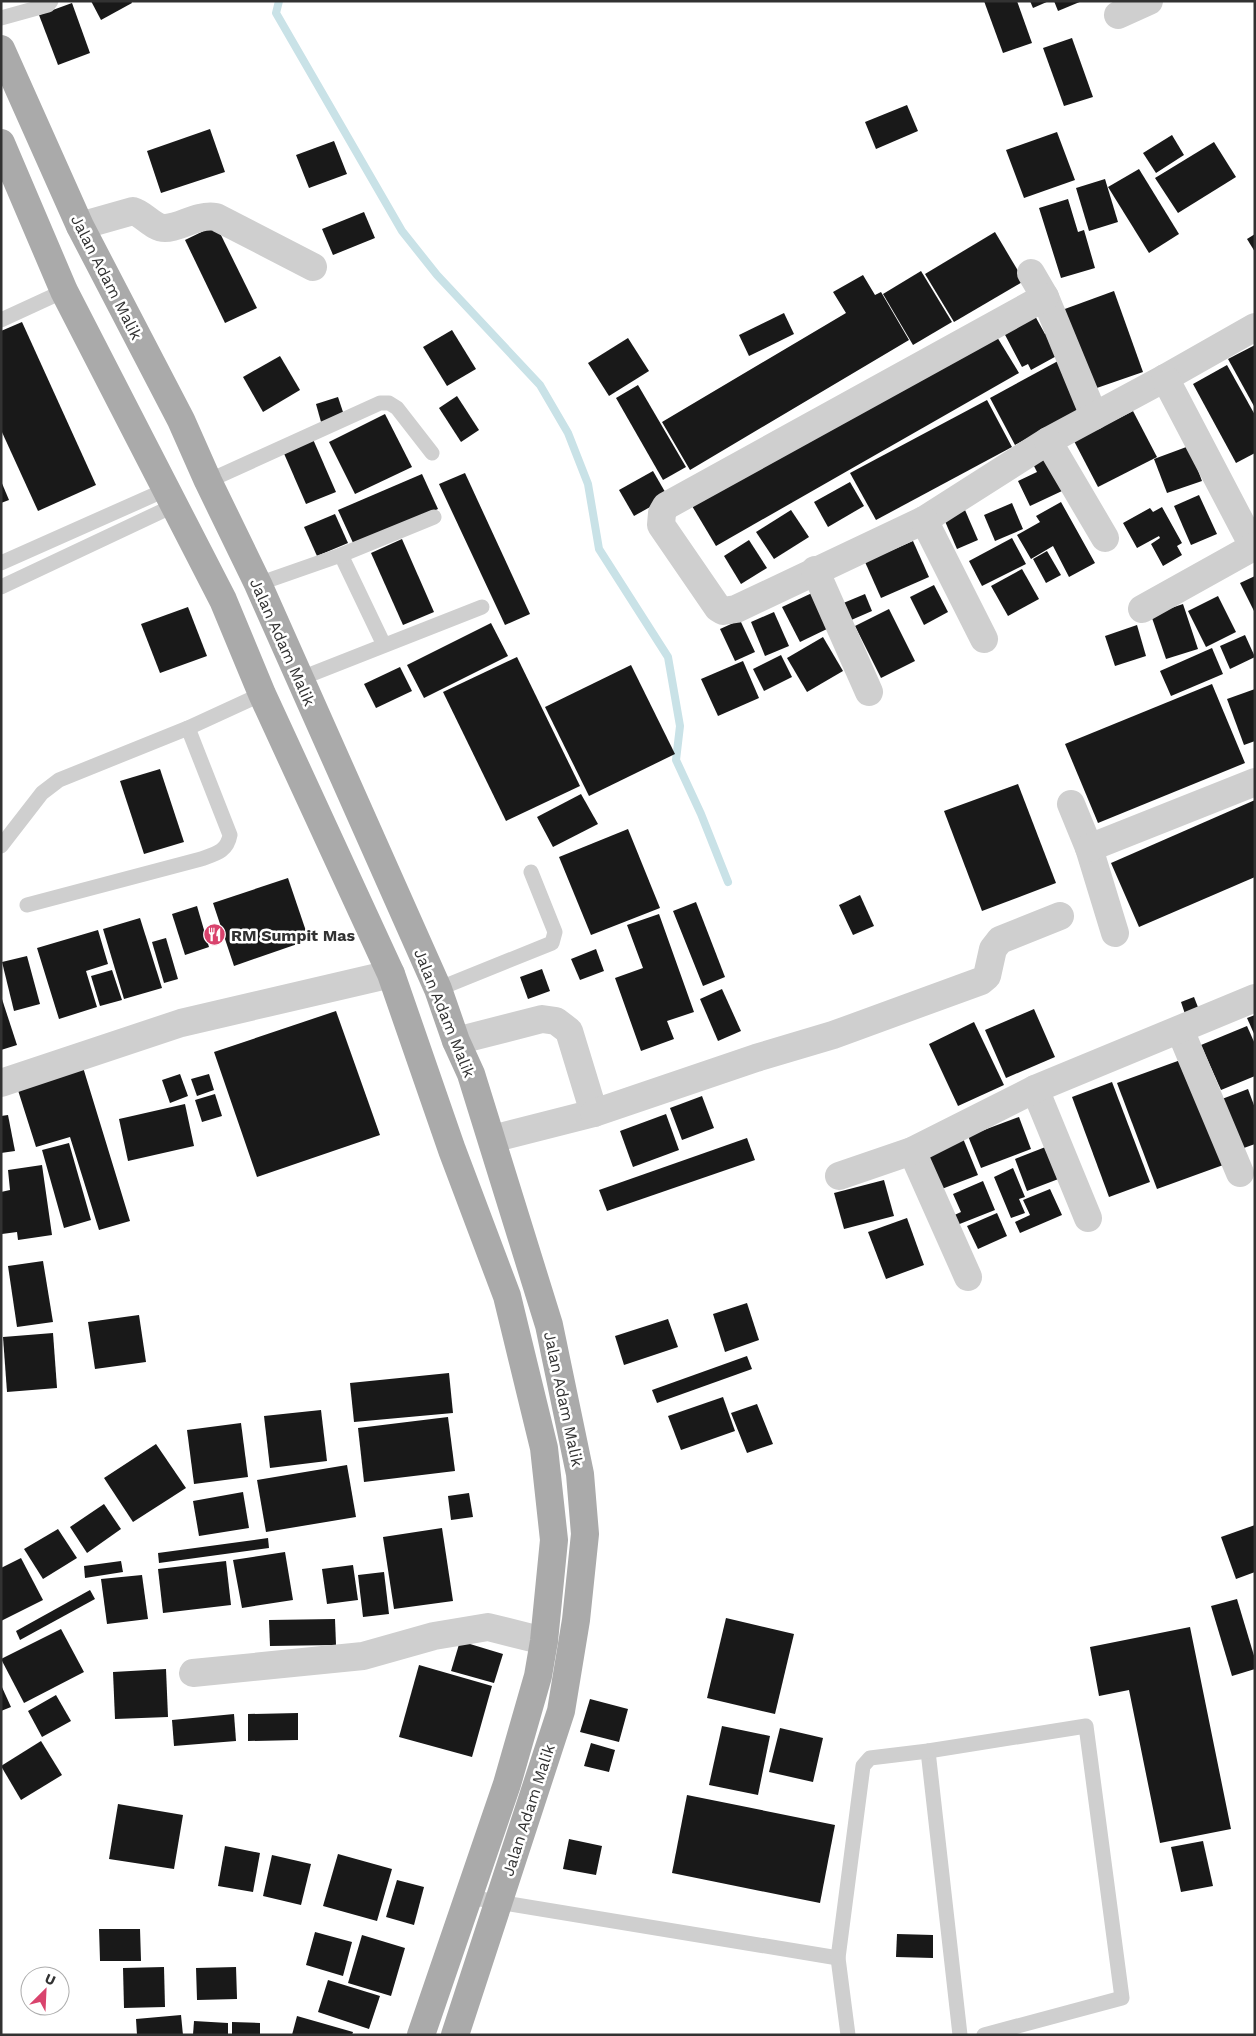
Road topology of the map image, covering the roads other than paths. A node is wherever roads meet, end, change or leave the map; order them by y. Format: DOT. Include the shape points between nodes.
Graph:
graph roads {
  1 [pos="51,1"];
  2 [pos="1149,1"];
  3 [pos="1118,15"];
  4 [pos="1,18"];
  5 [pos="1,49"];
  6 [pos="1,142"];
  7 [pos="80,226"];
  8 [pos="313,267"];
  9 [pos="1030,273"];
  10 [pos="64,291"];
  11 [pos="1044,297"];
  12 [pos="1,320"];
  13 [pos="1255,327"];
  14 [pos="1165,378"];
  15 [pos="1094,416"];
  16 [pos="1048,441"];
  17 [pos="432,453"];
  18 [pos="208,481"];
  19 [pos="169,498"];
  20 [pos="112,514"];
  21 [pos="434,517"];
  22 [pos="924,520"];
  23 [pos="119,531"];
  24 [pos="1105,538"];
  25 [pos="1254,546"];
  26 [pos="341,555"];
  27 [pos="1,563"];
  28 [pos="815,570"];
  29 [pos="258,584"];
  30 [pos="1,587"];
  31 [pos="223,600"];
  32 [pos="482,607"];
  33 [pos="1142,609"];
  34 [pos="984,639"];
  35 [pos="384,645"];
  36 [pos="299,679"];
  37 [pos="869,692"];
  38 [pos="262,694"];
  39 [pos="188,728"];
  40 [pos="1255,782"];
  41 [pos="1071,804"];
  42 [pos="1,846"];
  43 [pos="1089,848"];
  44 [pos="531,872"];
  45 [pos="27,906"];
  46 [pos="1060,916"];
  47 [pos="1115,933"];
  48 [pos="391,974"];
  49 [pos="438,989"];
  50 [pos="1255,998"];
  51 [pos="402,1003"];
  52 [pos="1180,1030"];
  53 [pos="456,1041"];
  54 [pos="1,1083"];
  55 [pos="1035,1089"];
  56 [pos="594,1113"];
  57 [pos="492,1139"];
  58 [pos="452,1150"];
  59 [pos="912,1152"];
  60 [pos="1240,1173"];
  61 [pos="839,1176"];
  62 [pos="1088,1218"];
  63 [pos="968,1277"];
  64 [pos="544,1640"];
  65 [pos="192,1673"];
  66 [pos="928,1751"];
  67 [pos="468,1897"];
  68 [pos="498,1903"];
  69 [pos="838,1958"];
  70 [pos="421,2035"];
  71 [pos="455,2035"];
  72 [pos="848,2035"];
  73 [pos="960,2035"];
  74 [pos="984,2035"];
  1 -- 4 [label="lane" via="48,5"];
  2 -- 3 [label="street"];
  5 -- 7 [label="main road, Jalan Adam Malik"];
  6 -- 10 [label="main road, Jalan Adam Malik"];
  7 -- 8 [label="street" via="133,211 166,228 207,215"];
  7 -- 18 [label="main road, Jalan Adam Malik" via="181,420"];
  9 -- 11 [label="street"];
  10 -- 12 [label="lane"];
  10 -- 19 [label="main road, Jalan Adam Malik"];
  11 -- 15 [label="street"];
  11 -- 28 [label="street" via="666,506 662,513 661,525 723,611 736,609"];
  13 -- 14 [label="street"];
  14 -- 15 [label="street"];
  14 -- 25 [label="street"];
  15 -- 16 [label="street"];
  16 -- 22 [label="street"];
  16 -- 24 [label="street"];
  17 -- 18 [label="lane" via="397,408 389,403 380,404"];
  18 -- 29 [label="main road, Jalan Adam Malik"];
  19 -- 20 [label="lane"];
  19 -- 23 [label="lane"];
  19 -- 31 [label="main road, Jalan Adam Malik"];
  20 -- 23 [label="lane"];
  20 -- 27 [label="lane"];
  21 -- 26 [label="lane"];
  22 -- 28 [label="street"];
  22 -- 34 [label="street"];
  23 -- 30 [label="lane"];
  25 -- 33 [label="street"];
  26 -- 29 [label="lane"];
  26 -- 35 [label="lane"];
  28 -- 37 [label="street"];
  29 -- 31 [label="main road"];
  29 -- 36 [label="main road, Jalan Adam Malik"];
  31 -- 38 [label="main road, Jalan Adam Malik"];
  32 -- 35 [label="lane"];
  35 -- 36 [label="lane"];
  36 -- 38 [label="main road"];
  36 -- 49 [label="main road, Jalan Adam Malik"];
  38 -- 39 [label="lane"];
  38 -- 48 [label="main road, Jalan Adam Malik"];
  39 -- 42 [label="lane" via="59,780 42,793"];
  39 -- 45 [label="lane" via="230,835 227,846 200,859"];
  40 -- 43 [label="street"];
  41 -- 43 [label="street"];
  43 -- 47 [label="street"];
  44 -- 49 [label="lane" via="555,932 552,944"];
  46 -- 56 [label="street" via="1000,940 993,949 987,976 980,981 833,1035"];
  48 -- 51 [label="main road, Jalan Adam Malik"];
  48 -- 54 [label="street" via="181,1023"];
  49 -- 51 [label="main road"];
  49 -- 53 [label="main road, Jalan Adam Malik"];
  50 -- 52 [label="street"];
  51 -- 58 [label="main road, Jalan Adam Malik"];
  52 -- 55 [label="street"];
  52 -- 60 [label="street"];
  53 -- 56 [label="street" via="542,1019 556,1020 568,1031"];
  53 -- 57 [label="main road, Jalan Adam Malik" via="471,1074"];
  55 -- 59 [label="street"];
  55 -- 62 [label="street"];
  56 -- 57 [label="street"];
  57 -- 58 [label="main road"];
  57 -- 68 [label="main road, Jalan Adam Malik" via="549,1326 580,1474 585,1534 576,1620 561,1711"];
  58 -- 64 [label="main road, Jalan Adam Malik" via="507,1296 544,1448 554,1540"];
  59 -- 61 [label="street"];
  59 -- 63 [label="street"];
  64 -- 65 [label="street" via="488,1627 434,1636 363,1656"];
  64 -- 67 [label="main road, Jalan Adam Malik" via="538,1676 507,1784"];
  66 -- 69 [label="lane" via="870,1758 863,1766"];
  66 -- 73 [label="lane"];
  66 -- 74 [label="lane" via="1086,1726 1122,1998"];
  67 -- 68 [label="lane"];
  67 -- 70 [label="main road, Jalan Adam Malik"];
  68 -- 69 [label="lane"];
  68 -- 71 [label="main road, Jalan Adam Malik"];
  69 -- 72 [label="lane"];
}
